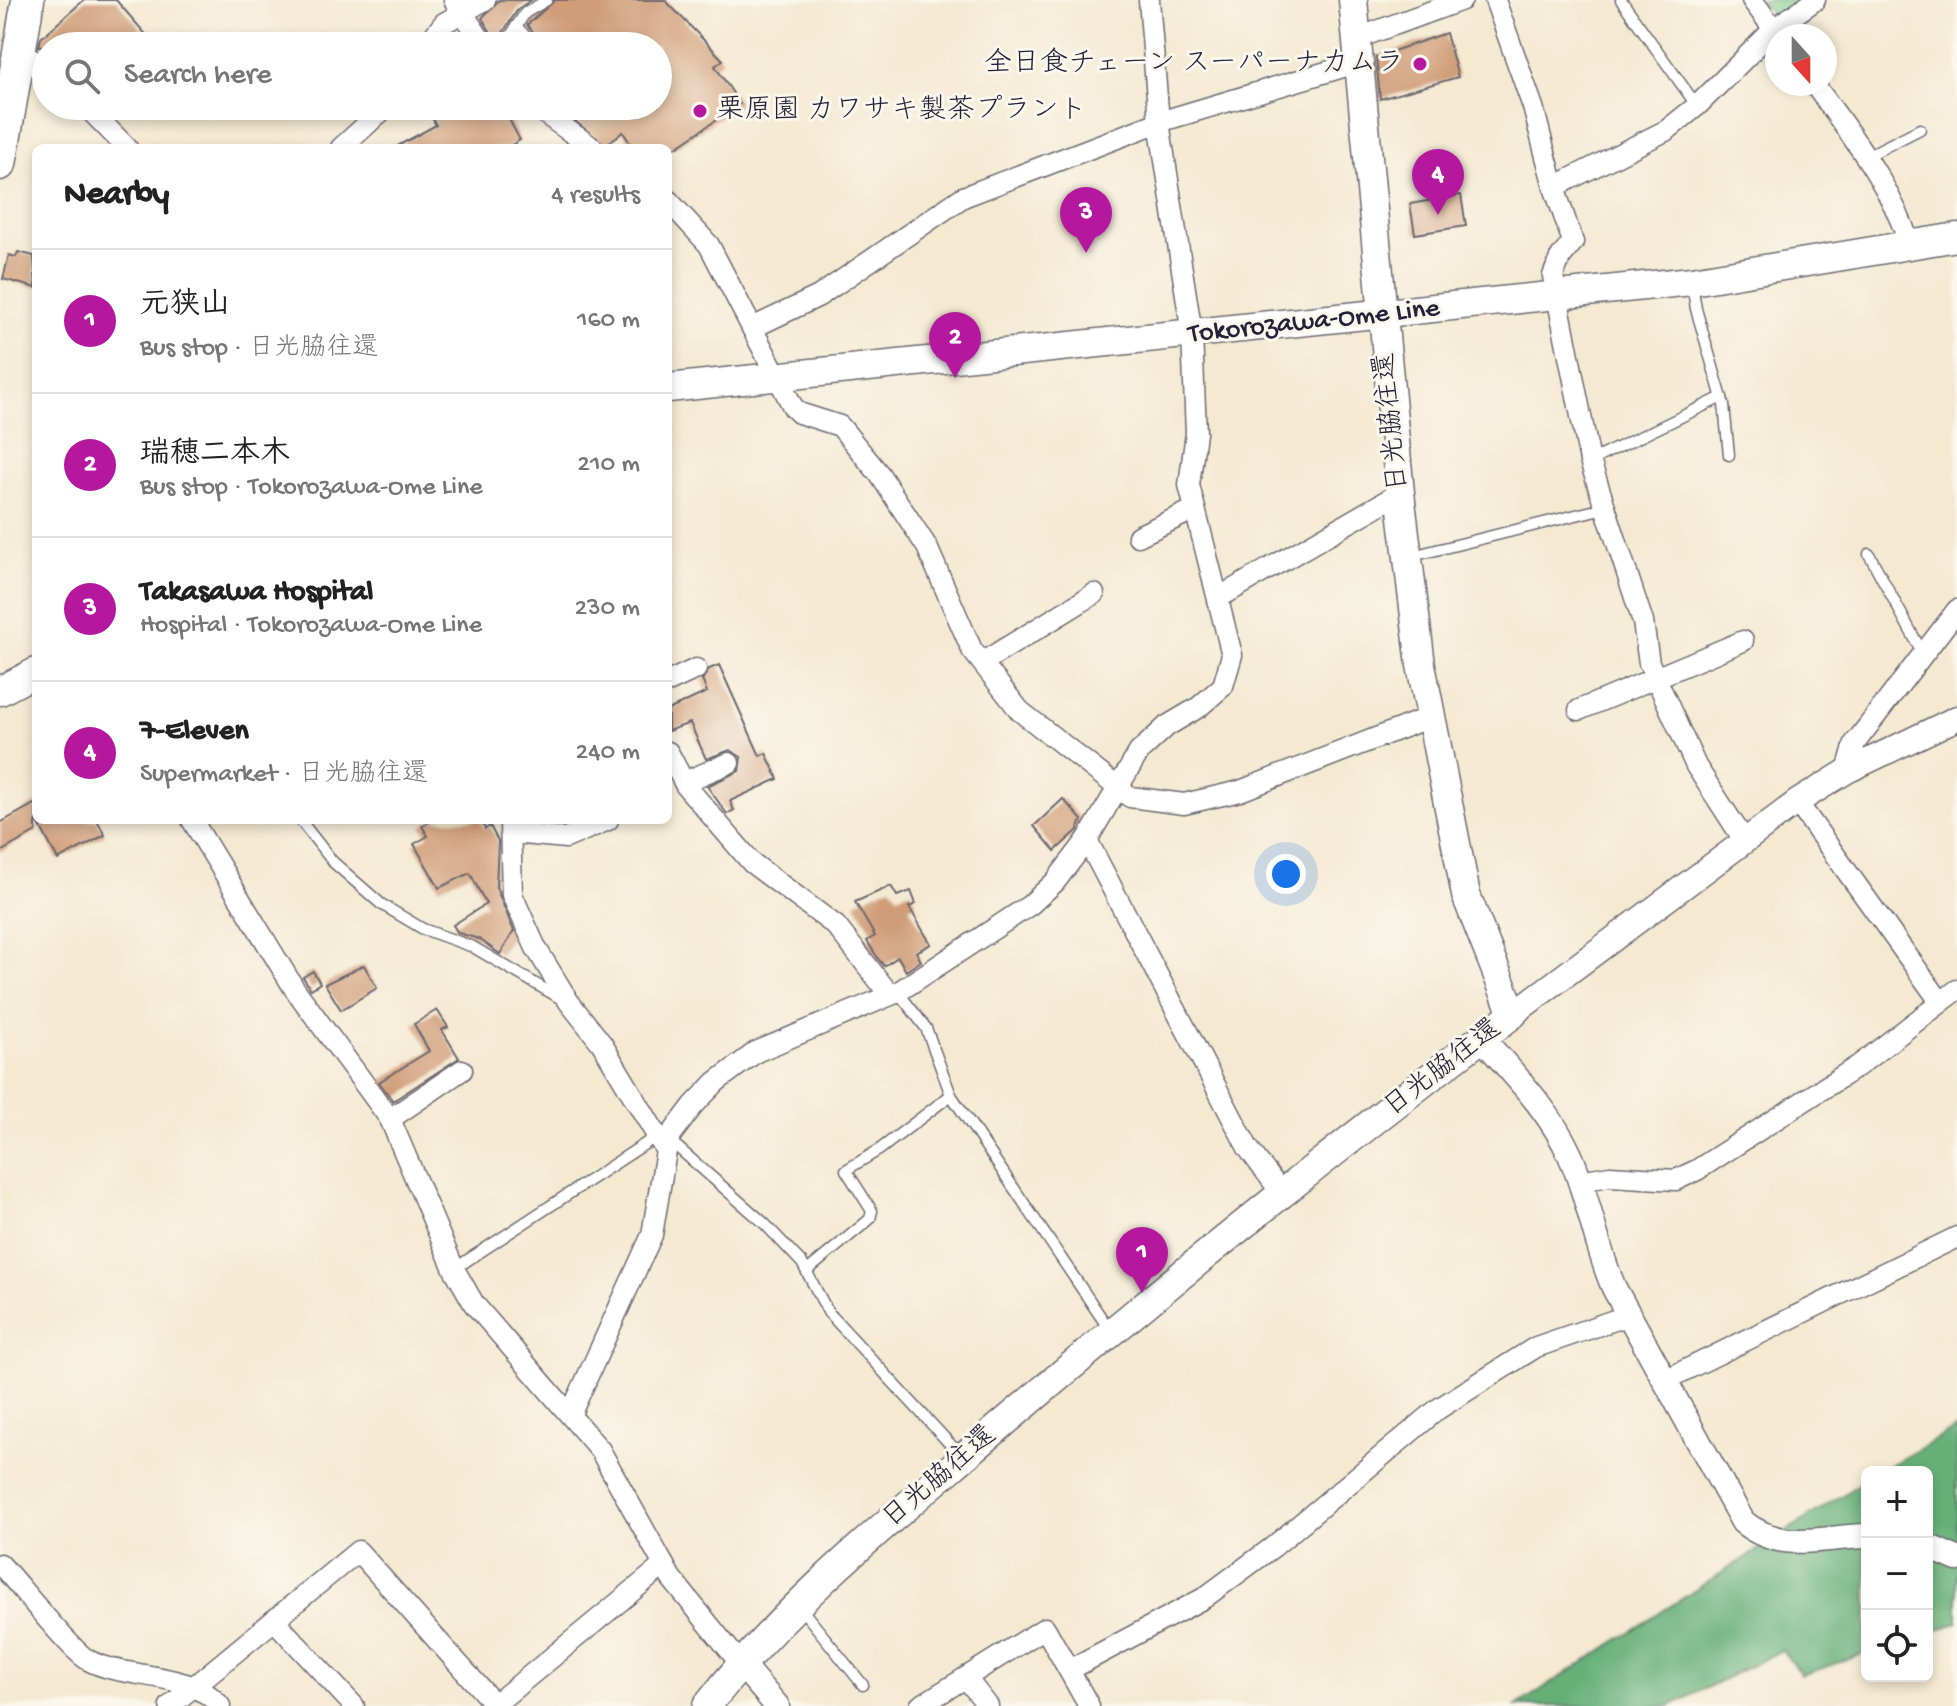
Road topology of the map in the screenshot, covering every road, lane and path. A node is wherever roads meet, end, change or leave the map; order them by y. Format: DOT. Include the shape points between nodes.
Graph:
graph roads {
  1 [pos="28,0"];
  2 [pos="485,0"];
  3 [pos="547,0"];
  4 [pos="1149,0"];
  5 [pos="1353,0"];
  6 [pos="1462,0"];
  7 [pos="1495,0"];
  8 [pos="1621,0"];
  9 [pos="1752,0"];
  10 [pos="1815,0"];
  11 [pos="459,7"];
  12 [pos="1769,24"];
  13 [pos="1787,24"];
  14 [pos="516,26"];
  15 [pos="437,32"];
  16 [pos="476,32"];
  17 [pos="512,32"];
  18 [pos="522,32"];
  19 [pos="1765,43"];
  20 [pos="19,49"];
  21 [pos="1359,50"];
  22 [pos="32,59"];
  23 [pos="1823,96"];
  24 [pos="1697,106"];
  25 [pos="100,120"];
  26 [pos="372,120"];
  27 [pos="554,120"];
  28 [pos="1159,122"];
  29 [pos="1920,129"];
  30 [pos="123,144"];
  31 [pos="345,144"];
  32 [pos="587,144"];
  33 [pos="1867,156"];
  34 [pos="0,164"];
  35 [pos="1554,187"];
  36 [pos="672,204"];
  37 [pos="1957,237"];
  38 [pos="1910,246"];
  39 [pos="1692,281"];
  40 [pos="1559,296"];
  41 [pos="1383,315"];
  42 [pos="752,328"];
  43 [pos="1192,334"];
  44 [pos="774,376"];
  45 [pos="672,388"];
  46 [pos="1722,397"];
  47 [pos="1729,455"];
  48 [pos="1590,461"];
  49 [pos="1400,493"];
  50 [pos="1604,508"];
  51 [pos="1193,510"];
  52 [pos="1138,536"];
  53 [pos="1869,554"];
  54 [pos="1407,557"];
  55 [pos="1094,594"];
  56 [pos="1218,598"];
  57 [pos="1957,610"];
  58 [pos="1743,641"];
  59 [pos="1923,654"];
  60 [pos="983,662"];
  61 [pos="696,669"];
  62 [pos="32,674"];
  63 [pos="1656,677"];
  64 [pos="672,680"];
  65 [pos="0,691"];
  66 [pos="1579,710"];
  67 [pos="1430,717"];
  68 [pos="1957,718"];
  69 [pos="729,763"];
  70 [pos="672,765"];
  71 [pos="1847,771"];
  72 [pos="679,787"];
  73 [pos="1117,787"];
  74 [pos="1797,802"];
  75 [pos="194,824"];
  76 [pos="303,824"];
  77 [pos="599,824"];
  78 [pos="511,826"];
  79 [pos="1087,840"];
  80 [pos="1744,840"];
  81 [pos="894,994"];
  82 [pos="1948,995"];
  83 [pos="569,1002"];
  84 [pos="1513,1014"];
  85 [pos="1482,1038"];
  86 [pos="462,1070"];
  87 [pos="951,1095"];
  88 [pos="390,1119"];
  89 [pos="663,1141"];
  90 [pos="1578,1181"];
  91 [pos="1283,1195"];
  92 [pos="1957,1237"];
  93 [pos="454,1269"];
  94 [pos="807,1271"];
  95 [pos="1629,1315"];
  96 [pos="1112,1333"];
  97 [pos="1665,1380"];
  98 [pos="571,1413"];
  99 [pos="964,1458"];
  100 [pos="1861,1536"];
  101 [pos="1933,1549"];
  102 [pos="1957,1559"];
  103 [pos="0,1564"];
  104 [pos="664,1565"];
  105 [pos="798,1604"];
  106 [pos="274,1620"];
  107 [pos="740,1663"];
  108 [pos="1069,1670"];
  109 [pos="966,1678"];
  110 [pos="863,1685"];
  111 [pos="193,1687"];
  112 [pos="494,1705"];
  113 [pos="170,1706"];
  114 [pos="220,1706"];
  115 [pos="354,1706"];
  116 [pos="707,1706"];
  117 [pos="777,1706"];
  118 [pos="920,1706"];
  119 [pos="988,1706"];
  120 [pos="1089,1706"];
  1 -- 20 [label="highway"];
  2 -- 11 [label="street"];
  3 -- 14 [label="lane" via="525,13"];
  4 -- 28 [label="street"];
  5 -- 21 [label="main road, 日光脇往還"];
  6 -- 21 [label="street"];
  7 -- 35 [label="street" via="1533,107"];
  8 -- 24 [label="lane"];
  9 -- 12 [label="street"];
  10 -- 13 [label="street"];
  11 -- 15 [label="street"];
  11 -- 16 [label="street"];
  14 -- 17 [label="lane"];
  14 -- 18 [label="lane"];
  19 -- 24 [label="street"];
  20 -- 22 [label="street"];
  20 -- 34 [label="highway"];
  21 -- 28 [label="street"];
  21 -- 41 [label="main road, 日光脇往還"];
  23 -- 33 [label="street"];
  24 -- 35 [label="street" via="1667,130"];
  25 -- 30 [label="street"];
  26 -- 31 [label="street"];
  27 -- 32 [label="street"];
  28 -- 42 [label="street" via="963,197 819,296"];
  28 -- 43 [label="street"];
  29 -- 33 [label="lane"];
  33 -- 38 [label="street" via="1900,215"];
  35 -- 40 [label="street" via="1573,242 1553,276"];
  36 -- 42 [label="street" via="709,245"];
  37 -- 38 [label="main road, Tokorozawa-Ome Line"];
  38 -- 39 [label="main road, Tokorozawa-Ome Line"];
  39 -- 40 [label="main road, Tokorozawa-Ome Line"];
  39 -- 46 [label="lane"];
  40 -- 41 [label="main road, Tokorozawa-Ome Line"];
  40 -- 48 [label="street"];
  41 -- 43 [label="main road, Tokorozawa-Ome Line"];
  41 -- 49 [label="main road, 日光脇往還"];
  42 -- 44 [label="street"];
  43 -- 44 [label="main road, Tokorozawa-Ome Line"];
  43 -- 51 [label="street"];
  44 -- 45 [label="main road, Tokorozawa-Ome Line"];
  44 -- 60 [label="street" via="799,413 840,426 880,475 927,547 972,650"];
  46 -- 47 [label="lane"];
  46 -- 48 [label="lane"];
  48 -- 50 [label="street"];
  49 -- 54 [label="main road, 日光脇往還"];
  49 -- 56 [label="street"];
  50 -- 54 [label="lane"];
  50 -- 63 [label="street"];
  51 -- 52 [label="street"];
  51 -- 56 [label="street"];
  53 -- 59 [label="lane"];
  54 -- 67 [label="main road, 日光脇往還"];
  55 -- 60 [label="street"];
  56 -- 73 [label="street" via="1232,655 1223,686 1153,737"];
  57 -- 59 [label="street"];
  58 -- 63 [label="street"];
  59 -- 71 [label="street" via="1855,743"];
  60 -- 73 [label="street" via="1020,711"];
  61 -- 64 [label="street"];
  62 -- 65 [label="main road"];
  63 -- 66 [label="street"];
  63 -- 80 [label="street" via="1696,766"];
  67 -- 73 [label="street" via="1240,791 1184,804 1130,797"];
  67 -- 84 [label="main road, 日光脇往還" via="1466,895"];
  68 -- 71 [label="street"];
  69 -- 72 [label="street"];
  70 -- 72 [label="street"];
  71 -- 74 [label="street"];
  72 -- 81 [label="street" via="752,863 836,926"];
  73 -- 79 [label="street"];
  74 -- 80 [label="street"];
  74 -- 82 [label="street"];
  75 -- 88 [label="street" via="294,988"];
  76 -- 83 [label="lane" via="333,862 381,904 423,929 473,947"];
  77 -- 78 [label="street" via="566,838"];
  78 -- 83 [label="street" via="512,895"];
  79 -- 81 [label="street" via="1030,905"];
  79 -- 91 [label="street" via="1248,1148"];
  80 -- 84 [label="street"];
  81 -- 87 [label="lane" via="926,1028"];
  81 -- 89 [label="street" via="756,1052 716,1082"];
  82 -- 90 [label="street" via="1858,1066 1697,1170 1676,1180 1610,1176"];
  83 -- 89 [label="street"];
  84 -- 85 [label="main road, 日光脇往還"];
  85 -- 90 [label="street" via="1544,1109"];
  85 -- 91 [label="main road, 日光脇往還"];
  86 -- 88 [label="street"];
  87 -- 94 [label="lane" via="846,1170 872,1211 870,1219"];
  87 -- 96 [label="lane"];
  88 -- 93 [label="street"];
  89 -- 93 [label="lane"];
  89 -- 94 [label="lane" via="764,1223"];
  89 -- 98 [label="street" via="652,1235"];
  90 -- 95 [label="street" via="1599,1254"];
  91 -- 96 [label="main road, 日光脇往還"];
  92 -- 97 [label="street"];
  93 -- 98 [label="street" via="474,1304"];
  94 -- 99 [label="lane" via="828,1312"];
  95 -- 97 [label="street"];
  95 -- 108 [label="street" via="1536,1347 1511,1362 1438,1409 1204,1598"];
  96 -- 99 [label="main road, 日光脇往還"];
  97 -- 100 [label="street" via="1743,1522 1761,1536 1789,1542"];
  98 -- 104 [label="street" via="600,1450"];
  99 -- 105 [label="main road, 日光脇往還"];
  101 -- 102 [label="street"];
  103 -- 111 [label="street" via="87,1660"];
  104 -- 107 [label="street"];
  104 -- 112 [label="street"];
  105 -- 107 [label="main road, 日光脇往還"];
  105 -- 110 [label="lane"];
  106 -- 111 [label="street"];
  106 -- 112 [label="street" via="358,1551"];
  106 -- 115 [label="street"];
  107 -- 116 [label="main road, 日光脇往還"];
  107 -- 117 [label="street"];
  108 -- 109 [label="street" via="1045,1628"];
  108 -- 120 [label="street"];
  109 -- 118 [label="street"];
  109 -- 119 [label="street"];
  111 -- 113 [label="street"];
  111 -- 114 [label="street"];
}
